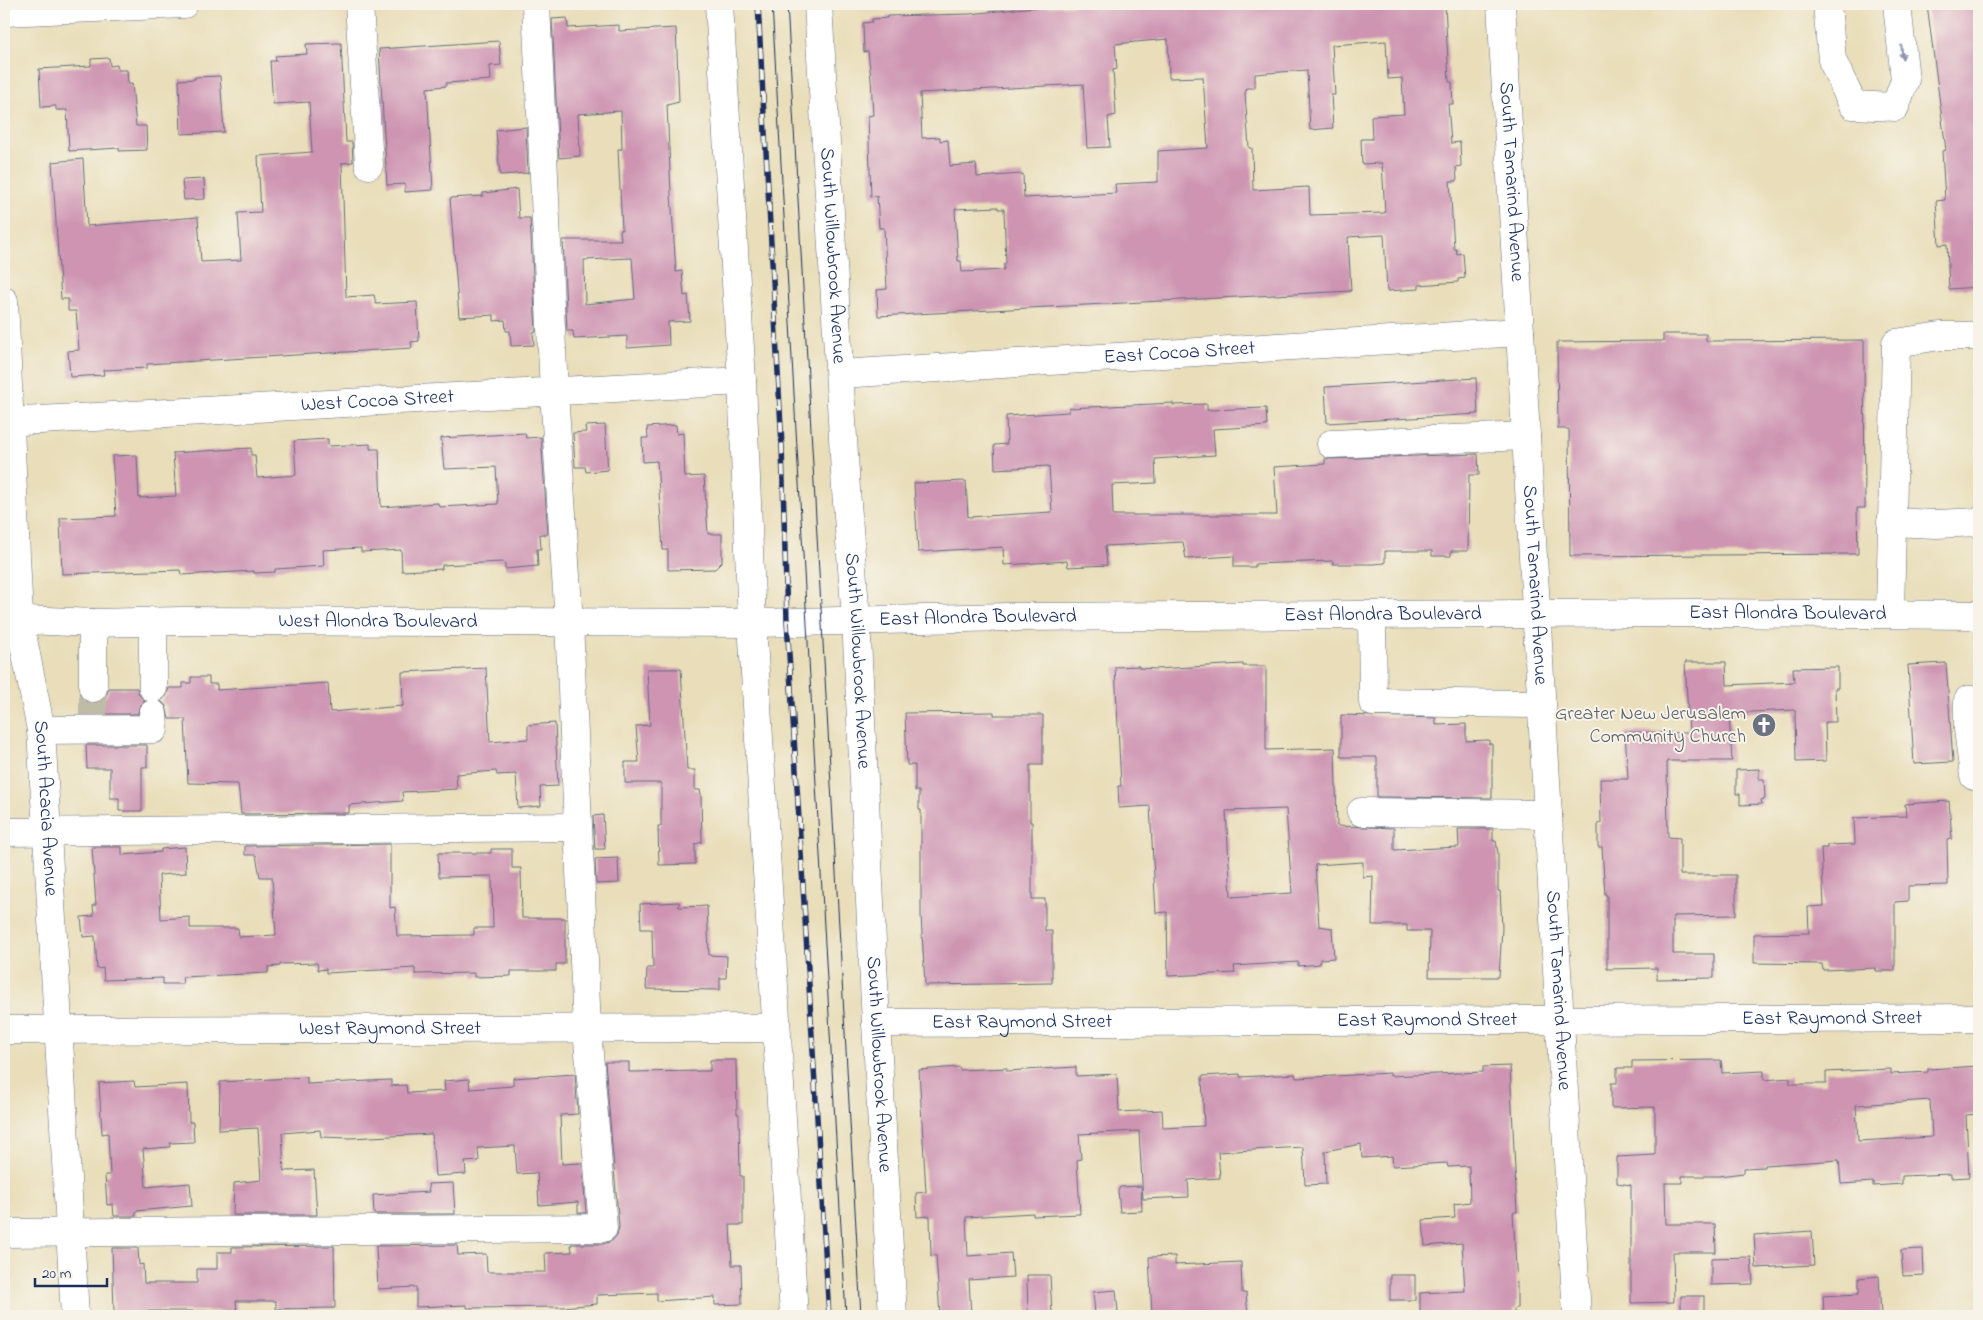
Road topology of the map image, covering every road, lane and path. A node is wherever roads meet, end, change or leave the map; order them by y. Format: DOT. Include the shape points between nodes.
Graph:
graph roads {
  1 [pos="184,4"];
  2 [pos="360,4"];
  3 [pos="536,4"];
  4 [pos="719,4"];
  5 [pos="818,4"];
  6 [pos="1501,4"];
  7 [pos="1827,4"];
  8 [pos="1896,4"];
  9 [pos="4,12"];
  10 [pos="369,165"];
  11 [pos="4,301"];
  12 [pos="1520,332"];
  13 [pos="1979,336"];
  14 [pos="840,374"];
  15 [pos="742,381"];
  16 [pos="554,392"];
  17 [pos="7,423"];
  18 [pos="1526,436"];
  19 [pos="1331,444"];
  20 [pos="1892,522"];
  21 [pos="1979,522"];
  22 [pos="1536,614"];
  23 [pos="1890,614"];
  24 [pos="1979,615"];
  25 [pos="1372,616"];
  26 [pos="11,619"];
  27 [pos="856,619"];
  28 [pos="153,621"];
  29 [pos="569,622"];
  30 [pos="752,622"];
  31 [pos="93,623"];
  32 [pos="94,688"];
  33 [pos="153,688"];
  34 [pos="1979,700"];
  35 [pos="1542,704"];
  36 [pos="153,714"];
  37 [pos="41,730"];
  38 [pos="1979,776"];
  39 [pos="1361,812"];
  40 [pos="1548,814"];
  41 [pos="578,827"];
  42 [pos="46,830"];
  43 [pos="4,832"];
  44 [pos="1979,1018"];
  45 [pos="1560,1019"];
  46 [pos="876,1023"];
  47 [pos="587,1028"];
  48 [pos="776,1028"];
  49 [pos="58,1029"];
  50 [pos="4,1030"];
  51 [pos="4,1233"];
  52 [pos="70,1233"];
  53 [pos="75,1316"];
  54 [pos="794,1316"];
  55 [pos="893,1316"];
  56 [pos="1576,1316"];
  1 -- 9 [label="street"];
  2 -- 10 [label="street"];
  3 -- 16 [label="street"];
  4 -- 15 [label="street"];
  5 -- 14 [label="street, South Willowbrook Avenue"];
  6 -- 12 [label="street, South Tamarind Avenue"];
  8 -- 7 [label="street, one-way" via="1905,80 1895,107 1853,105 1832,60"];
  11 -- 17 [label="street, South Acacia Avenue"];
  12 -- 14 [label="street, East Cocoa Street"];
  12 -- 18 [label="street, South Tamarind Avenue"];
  13 -- 20 [label="street" via="1940,336 1896,343"];
  14 -- 27 [label="street, South Willowbrook Avenue"];
  15 -- 16 [label="street, West Cocoa Street"];
  15 -- 30 [label="street"];
  16 -- 17 [label="street, West Cocoa Street"];
  16 -- 29 [label="street"];
  17 -- 26 [label="street, South Acacia Avenue"];
  18 -- 19 [label="street"];
  18 -- 22 [label="street, South Tamarind Avenue"];
  20 -- 21 [label="street"];
  20 -- 23 [label="street"];
  22 -- 23 [label="street, East Alondra Boulevard"];
  22 -- 25 [label="street, East Alondra Boulevard"];
  22 -- 35 [label="street, South Tamarind Avenue"];
  23 -- 24 [label="street, East Alondra Boulevard"];
  25 -- 27 [label="street, East Alondra Boulevard"];
  25 -- 35 [label="street" via="1372,702"];
  26 -- 31 [label="street, West Alondra Boulevard"];
  26 -- 37 [label="street, South Acacia Avenue"];
  27 -- 30 [label="street, East Alondra Boulevard"];
  27 -- 46 [label="street, South Willowbrook Avenue"];
  28 -- 29 [label="street, West Alondra Boulevard"];
  28 -- 31 [label="street, West Alondra Boulevard"];
  28 -- 33 [label="street"];
  29 -- 30 [label="street, West Alondra Boulevard"];
  29 -- 41 [label="street"];
  30 -- 48 [label="street"];
  31 -- 32 [label="street"];
  34 -- 38 [label="street" via="1968,700 1974,776"];
  35 -- 40 [label="street, South Tamarind Avenue"];
  36 -- 37 [label="street" via="154,729 94,723"];
  37 -- 42 [label="street, South Acacia Avenue"];
  39 -- 40 [label="street"];
  40 -- 45 [label="street, South Tamarind Avenue"];
  41 -- 42 [label="street"];
  41 -- 47 [label="street"];
  42 -- 43 [label="street"];
  42 -- 49 [label="street, South Acacia Avenue"];
  44 -- 45 [label="street, East Raymond Street"];
  45 -- 46 [label="street, East Raymond Street"];
  45 -- 56 [label="street, South Tamarind Avenue"];
  46 -- 55 [label="street, South Willowbrook Avenue"];
  47 -- 48 [label="street, West Raymond Street"];
  47 -- 49 [label="street, West Raymond Street"];
  47 -- 52 [label="street" via="603,1228"];
  48 -- 54 [label="street"];
  49 -- 50 [label="street, West Raymond Street"];
  49 -- 52 [label="street, South Acacia Avenue"];
  51 -- 52 [label="street"];
  52 -- 53 [label="street, South Acacia Avenue"];
}
